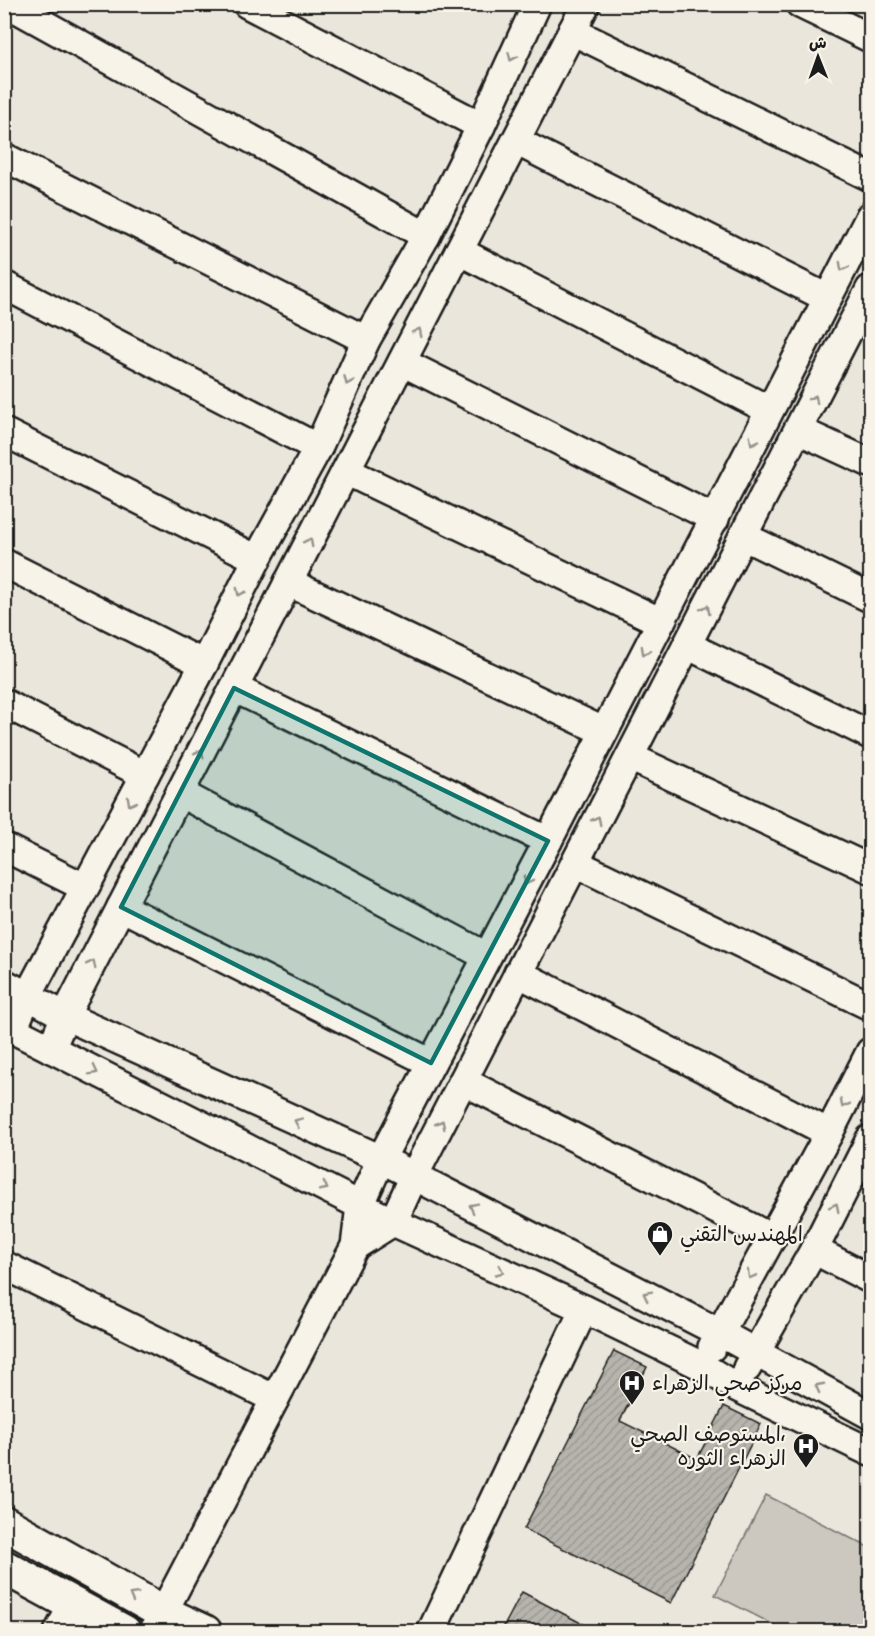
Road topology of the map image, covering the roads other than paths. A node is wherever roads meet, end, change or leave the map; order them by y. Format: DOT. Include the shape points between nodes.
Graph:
graph roads {
  1 [pos="8,4"];
  2 [pos="247,4"];
  3 [pos="586,4"];
  4 [pos="800,4"];
  5 [pos="527,8"];
  6 [pos="572,31"];
  7 [pos="870,38"];
  8 [pos="481,126"];
  9 [pos="516,141"];
  10 [pos="4,157"];
  11 [pos="870,177"];
  12 [pos="870,216"];
  13 [pos="426,236"];
  14 [pos="459,251"];
  15 [pos="4,285"];
  16 [pos="870,289"];
  17 [pos="827,298"];
  18 [pos="863,322"];
  19 [pos="366,340"];
  20 [pos="402,362"];
  21 [pos="769,410"];
  22 [pos="798,430"];
  23 [pos="4,432"];
  24 [pos="318,448"];
  25 [pos="870,463"];
  26 [pos="346,471"];
  27 [pos="715,519"];
  28 [pos="743,536"];
  29 [pos="257,559"];
  30 [pos="4,563"];
  31 [pos="288,582"];
  32 [pos="870,598"];
  33 [pos="661,622"];
  34 [pos="687,645"];
  35 [pos="204,664"];
  36 [pos="234,688"];
  37 [pos="4,703"];
  38 [pos="603,731"];
  39 [pos="870,735"];
  40 [pos="630,757"];
  41 [pos="146,775"];
  42 [pos="180,793"];
  43 [pos="548,841"];
  44 [pos="4,847"];
  45 [pos="575,863"];
  46 [pos="870,869"];
  47 [pos="84,887"];
  48 [pos="121,907"];
  49 [pos="486,956"];
  50 [pos="518,974"];
  51 [pos="16,989"];
  52 [pos="870,1006"];
  53 [pos="65,1016"];
  54 [pos="9,1027"];
  55 [pos="51,1049"];
  56 [pos="870,1052"];
  57 [pos="431,1063"];
  58 [pos="463,1081"];
  59 [pos="829,1133"];
  60 [pos="870,1140"];
  61 [pos="381,1159"];
  62 [pos="414,1176"];
  63 [pos="360,1206"];
  64 [pos="393,1222"];
  65 [pos="772,1238"];
  66 [pos="355,1246"];
  67 [pos="814,1250"];
  68 [pos="4,1265"];
  69 [pos="870,1279"];
  70 [pos="584,1309"];
  71 [pos="720,1333"];
  72 [pos="755,1353"];
  73 [pos="702,1366"];
  74 [pos="736,1387"];
  75 [pos="275,1399"];
  76 [pos="870,1415"];
  77 [pos="870,1452"];
  78 [pos="4,1523"];
  79 [pos="4,1566"];
  80 [pos="74,1603"];
  81 [pos="158,1622"];
  82 [pos="58,1632"];
  83 [pos="124,1632"];
  84 [pos="205,1632"];
  85 [pos="431,1632"];
  1 -- 13 [label="street"];
  2 -- 8 [label="street"];
  3 -- 6 [label="street"];
  4 -- 7 [label="street"];
  5 -- 8 [label="street, one-way"];
  6 -- 9 [label="street"];
  6 -- 11 [label="street"];
  8 -- 13 [label="street"];
  9 -- 14 [label="street"];
  9 -- 17 [label="street"];
  10 -- 19 [label="street"];
  12 -- 17 [label="street, one-way"];
  13 -- 19 [label="street"];
  20 -- 14 [label="street, one-way"];
  14 -- 21 [label="street"];
  15 -- 24 [label="street"];
  16 -- 18 [label="street"];
  17 -- 21 [label="street"];
  22 -- 18 [label="street, one-way"];
  19 -- 24 [label="street, one-way"];
  20 -- 26 [label="street"];
  20 -- 27 [label="street"];
  21 -- 27 [label="street, one-way"];
  22 -- 25 [label="street"];
  22 -- 28 [label="street"];
  23 -- 29 [label="street"];
  24 -- 29 [label="street"];
  31 -- 26 [label="street, one-way"];
  26 -- 33 [label="street"];
  27 -- 33 [label="street"];
  28 -- 32 [label="street"];
  34 -- 28 [label="street, one-way"];
  29 -- 35 [label="street, one-way"];
  30 -- 35 [label="street"];
  31 -- 36 [label="street"];
  31 -- 38 [label="street"];
  33 -- 38 [label="street, one-way"];
  34 -- 39 [label="street"];
  34 -- 40 [label="street"];
  35 -- 41 [label="street"];
  42 -- 36 [label="street, one-way"];
  36 -- 43 [label="street"];
  37 -- 41 [label="street"];
  38 -- 43 [label="street"];
  45 -- 40 [label="street, one-way"];
  40 -- 46 [label="street"];
  41 -- 47 [label="street, one-way"];
  42 -- 48 [label="street"];
  42 -- 49 [label="street"];
  43 -- 49 [label="street, one-way"];
  44 -- 47 [label="street"];
  45 -- 50 [label="street"];
  45 -- 52 [label="street"];
  47 -- 51 [label="street"];
  53 -- 48 [label="street, one-way"];
  48 -- 57 [label="street"];
  49 -- 57 [label="street"];
  50 -- 58 [label="street"];
  50 -- 59 [label="street"];
  51 -- 53 [label="street"];
  51 -- 54 [label="street"];
  53 -- 55 [label="street"];
  61 -- 53 [label="street, one-way"];
  54 -- 55 [label="street"];
  55 -- 63 [label="street, one-way"];
  56 -- 59 [label="street, one-way"];
  57 -- 61 [label="street"];
  62 -- 58 [label="street, one-way"];
  58 -- 65 [label="street"];
  59 -- 65 [label="street"];
  67 -- 60 [label="street, one-way"];
  61 -- 62 [label="street"];
  61 -- 63 [label="street"];
  62 -- 64 [label="street"];
  71 -- 62 [label="street, one-way"];
  63 -- 64 [label="street"];
  63 -- 66 [label="street"];
  64 -- 66 [label="street"];
  64 -- 70 [label="street, one-way"];
  65 -- 71 [label="street, one-way"];
  66 -- 75 [label="street"];
  67 -- 69 [label="street"];
  67 -- 72 [label="street"];
  68 -- 75 [label="street"];
  70 -- 73 [label="street"];
  70 -- 85 [label="street"];
  71 -- 72 [label="street"];
  71 -- 73 [label="street"];
  72 -- 74 [label="street"];
  76 -- 72 [label="street, one-way"];
  73 -- 74 [label="street"];
  74 -- 77 [label="street"];
  75 -- 81 [label="street"];
  81 -- 78 [label="street, one-way"];
  79 -- 80 [label="street"];
  80 -- 82 [label="street"];
  80 -- 83 [label="street"];
  81 -- 84 [label="street"];
}
